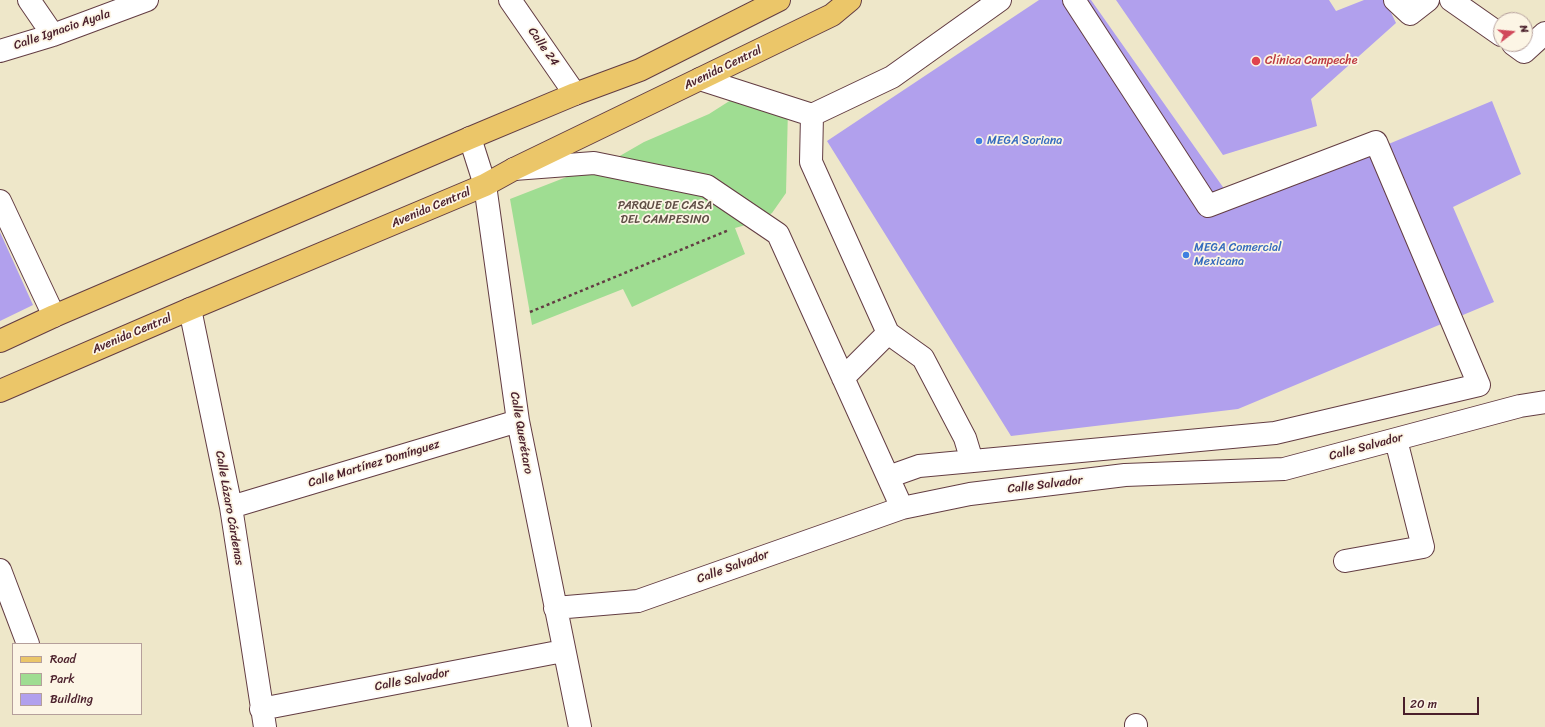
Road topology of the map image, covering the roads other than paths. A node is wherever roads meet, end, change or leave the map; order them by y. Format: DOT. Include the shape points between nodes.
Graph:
graph roads {
  1 [pos="29,0"];
  2 [pos="147,0"];
  3 [pos="510,0"];
  4 [pos="779,0"];
  5 [pos="850,0"];
  6 [pos="1000,0"];
  7 [pos="1074,0"];
  8 [pos="1395,0"];
  9 [pos="1428,0"];
  10 [pos="1451,0"];
  11 [pos="1493,29"];
  12 [pos="1545,33"];
  13 [pos="52,35"];
  14 [pos="1533,40"];
  15 [pos="0,51"];
  16 [pos="700,79"];
  17 [pos="575,94"];
  18 [pos="812,115"];
  19 [pos="470,138"];
  20 [pos="514,169"];
  21 [pos="485,185"];
  22 [pos="0,200"];
  23 [pos="190,309"];
  24 [pos="54,316"];
  25 [pos="888,333"];
  26 [pos="0,341"];
  27 [pos="843,378"];
  28 [pos="0,391"];
  29 [pos="1545,402"];
  30 [pos="518,421"];
  31 [pos="1396,440"];
  32 [pos="972,461"];
  33 [pos="888,478"];
  34 [pos="231,507"];
  35 [pos="902,508"];
  36 [pos="1345,561"];
  37 [pos="0,570"];
  38 [pos="555,608"];
  39 [pos="28,643"];
  40 [pos="563,651"];
  41 [pos="263,718"];
  42 [pos="580,727"];
  1 -- 13 [label="street"];
  2 -- 13 [label="street, Calle Ignacio Ayala"];
  3 -- 17 [label="street, Calle 24"];
  4 -- 17 [label="main road" via="640,70"];
  5 -- 16 [label="main road, Avenida Central" via="832,15"];
  6 -- 18 [label="street" via="892,77"];
  7 -- 32 [label="street" via="1208,206 1376,142 1479,385 1275,433"];
  8 -- 9 [label="street" via="1410,14"];
  10 -- 11 [label="street"];
  12 -- 14 [label="street"];
  13 -- 15 [label="street, Calle Ignacio Ayala"];
  16 -- 18 [label="street"];
  16 -- 20 [label="main road, Avenida Central"];
  17 -- 19 [label="main road"];
  18 -- 25 [label="street" via="811,162"];
  19 -- 21 [label="street, Calle Querétaro"];
  19 -- 24 [label="main road"];
  20 -- 21 [label="main road, Avenida Central"];
  20 -- 27 [label="street" via="594,163 707,186 778,234"];
  21 -- 23 [label="main road, Avenida Central"];
  21 -- 30 [label="street, Calle Querétaro"];
  22 -- 24 [label="street"];
  23 -- 28 [label="main road, Avenida Central"];
  23 -- 34 [label="street, Calle Lázaro Cárdenas"];
  24 -- 26 [label="main road"];
  25 -- 27 [label="street"];
  25 -- 32 [label="street" via="924,358 965,438"];
  27 -- 33 [label="street"];
  29 -- 31 [label="street, Calle Salvador" via="1520,406"];
  30 -- 34 [label="street, Calle Martínez Domínguez"];
  30 -- 38 [label="street, Calle Querétaro"];
  31 -- 35 [label="street, Calle Salvador" via="1284,469 1125,475 970,494"];
  31 -- 36 [label="street" via="1423,547"];
  32 -- 33 [label="street" via="919,466"];
  33 -- 35 [label="street"];
  34 -- 41 [label="street, Calle Lázaro Cárdenas"];
  35 -- 38 [label="street, Calle Salvador" via="638,601"];
  37 -- 39 [label="street"];
  38 -- 40 [label="street, Calle Querétaro"];
  40 -- 41 [label="street, Calle Salvador"];
  40 -- 42 [label="street, Calle Querétaro"];
}
